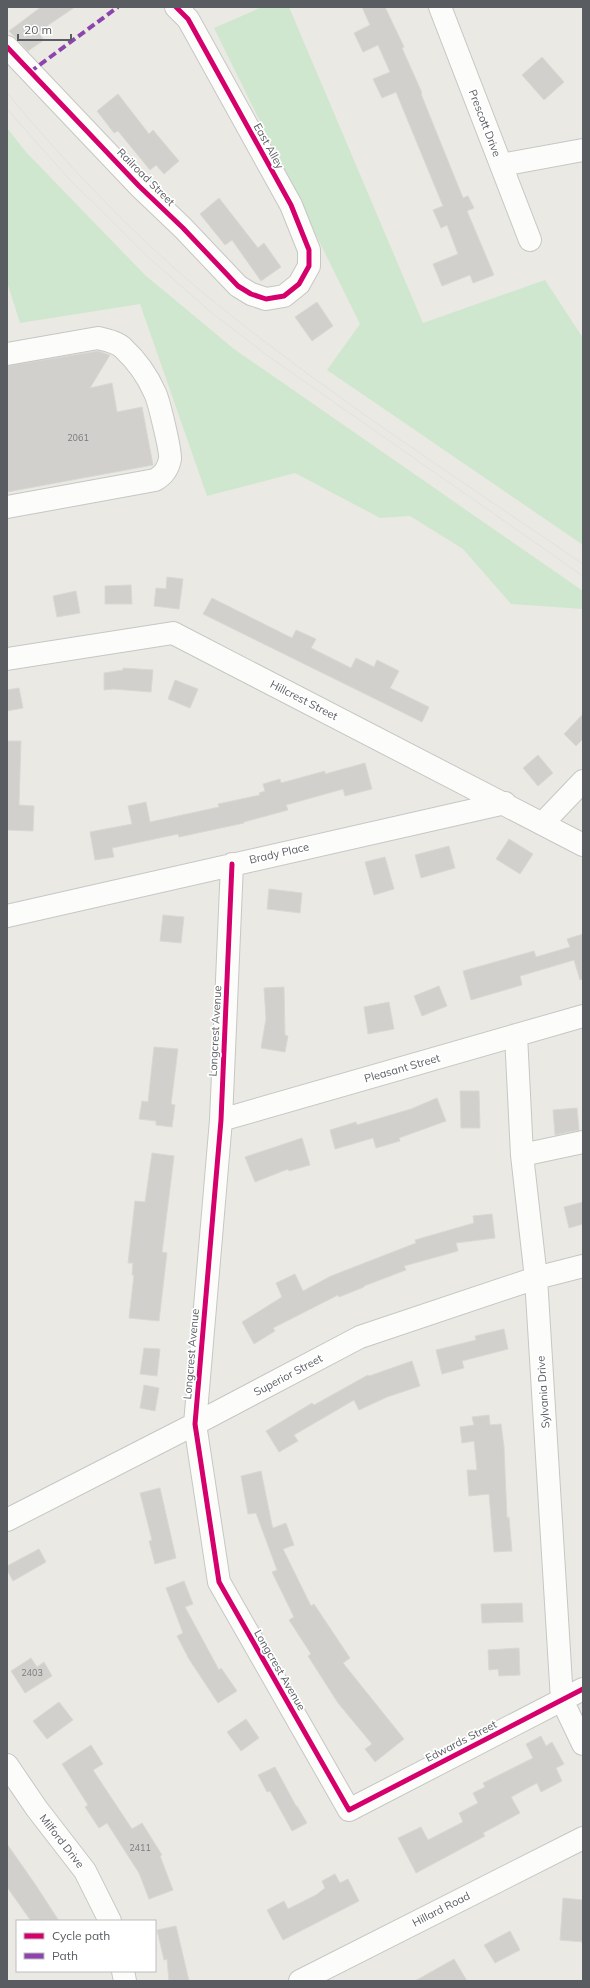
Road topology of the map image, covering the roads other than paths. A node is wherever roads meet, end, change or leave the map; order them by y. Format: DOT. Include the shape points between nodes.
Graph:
graph roads {
  1 [pos="176,7"];
  2 [pos="440,7"];
  3 [pos="7,47"];
  4 [pos="583,150"];
  5 [pos="501,165"];
  6 [pos="530,240"];
  7 [pos="284,296"];
  8 [pos="7,354"];
  9 [pos="7,507"];
  10 [pos="7,659"];
  11 [pos="583,781"];
  12 [pos="506,803"];
  13 [pos="543,824"];
  14 [pos="583,844"];
  15 [pos="232,864"];
  16 [pos="7,916"];
  17 [pos="583,1016"];
  18 [pos="516,1035"];
  19 [pos="221,1120"];
  20 [pos="583,1142"];
  21 [pos="522,1154"];
  22 [pos="583,1266"];
  23 [pos="536,1278"];
  24 [pos="195,1424"];
  25 [pos="7,1520"];
  26 [pos="583,1689"];
  27 [pos="562,1700"];
  28 [pos="583,1744"];
  29 [pos="7,1765"];
  30 [pos="349,1810"];
  31 [pos="583,1838"];
  32 [pos="110,1920"];
  33 [pos="300,1981"];
  1 -- 7 [label="street, East Alley" via="188,19 291,205 308,250 309,266 303,278"];
  2 -- 5 [label="street, Prescott Drive"];
  3 -- 7 [label="street, Railroad Street" via="238,286 266,299"];
  4 -- 5 [label="street"];
  5 -- 6 [label="street, Prescott Drive"];
  8 -- 9 [label="street" via="98,338 123,348 141,370 155,394 170,457 162,477 155,480"];
  10 -- 12 [label="street, Hillcrest Street" via="173,633"];
  11 -- 13 [label="street"];
  12 -- 13 [label="street, Hillcrest Street"];
  12 -- 15 [label="street, Brady Place"];
  13 -- 14 [label="street, Hillcrest Street"];
  15 -- 16 [label="street, Brady Place"];
  15 -- 19 [label="street, Longcrest Avenue"];
  17 -- 18 [label="street, Pleasant Street"];
  18 -- 19 [label="street, Pleasant Street"];
  18 -- 21 [label="street, Sylvania Drive"];
  19 -- 24 [label="street, Longcrest Avenue"];
  20 -- 21 [label="street"];
  21 -- 23 [label="street, Sylvania Drive"];
  22 -- 23 [label="street, Superior Street"];
  23 -- 24 [label="street, Superior Street" via="360,1337"];
  23 -- 27 [label="street, Sylvania Drive"];
  24 -- 25 [label="street, Superior Street"];
  24 -- 30 [label="street, Longcrest Avenue" via="219,1582"];
  26 -- 27 [label="street, Edwards Street"];
  27 -- 28 [label="street, Sylvania Drive"];
  27 -- 30 [label="street, Edwards Street"];
  29 -- 32 [label="street, Milford Drive" via="85,1871"];
  31 -- 33 [label="street, Hillard Road"];
}
